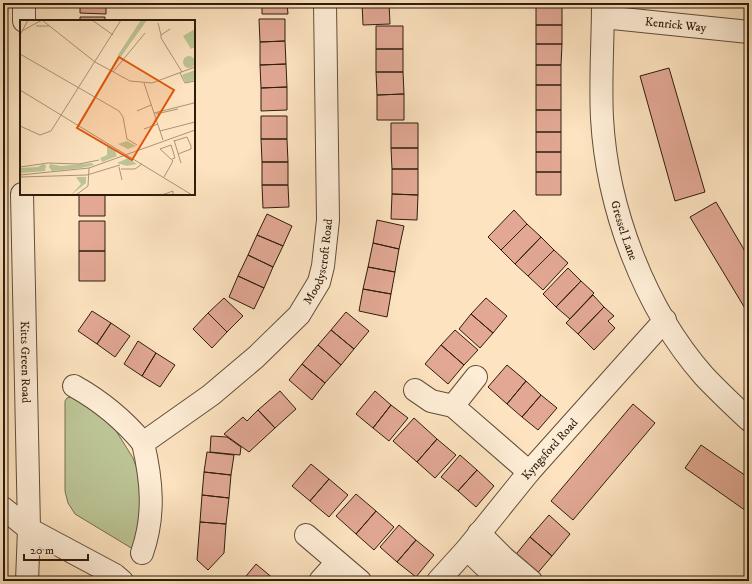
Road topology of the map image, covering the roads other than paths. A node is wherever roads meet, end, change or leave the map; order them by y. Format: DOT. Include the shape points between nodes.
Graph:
graph roads {
  1 [pos="24,3"];
  2 [pos="325,3"];
  3 [pos="603,10"];
  4 [pos="24,20"];
  5 [pos="749,32"];
  6 [pos="22,195"];
  7 [pos="665,320"];
  8 [pos="476,377"];
  9 [pos="74,386"];
  10 [pos="415,390"];
  11 [pos="452,406"];
  12 [pos="749,420"];
  13 [pos="143,443"];
  14 [pos="529,472"];
  15 [pos="3,508"];
  16 [pos="29,529"];
  17 [pos="306,535"];
  18 [pos="473,541"];
  19 [pos="142,553"];
  20 [pos="337,562"];
  21 [pos="27,581"];
  22 [pos="122,581"];
  23 [pos="320,581"];
  24 [pos="360,581"];
  25 [pos="438,581"];
  26 [pos="500,581"];
  27 [pos="531,581"];
  1 -- 4 [label="street"];
  2 -- 13 [label="street, Moodyscroft Road" via="328,220 319,282 299,315 256,357 211,395"];
  3 -- 5 [label="street, Kenrick Way"];
  3 -- 7 [label="street, Gressel Lane" via="602,118 613,194 634,259 647,289"];
  6 -- 16 [label="street, Kitts Green Road"];
  7 -- 12 [label="street, Gressel Lane" via="682,348 704,376"];
  7 -- 14 [label="street, Kyngsford Road"];
  8 -- 11 [label="street"];
  9 -- 13 [label="street" via="117,415"];
  10 -- 11 [label="street" via="431,401"];
  11 -- 14 [label="street"];
  13 -- 19 [label="street" via="152,494 149,534"];
  14 -- 18 [label="street, Kyngsford Road"];
  15 -- 16 [label="street"];
  16 -- 21 [label="street, Kitts Green Road"];
  16 -- 22 [label="street"];
  17 -- 20 [label="street"];
  18 -- 25 [label="street, Kyngsford Road"];
  18 -- 26 [label="street"];
  18 -- 27 [label="street" via="504,558"];
  20 -- 23 [label="street"];
  20 -- 24 [label="street"];
}
